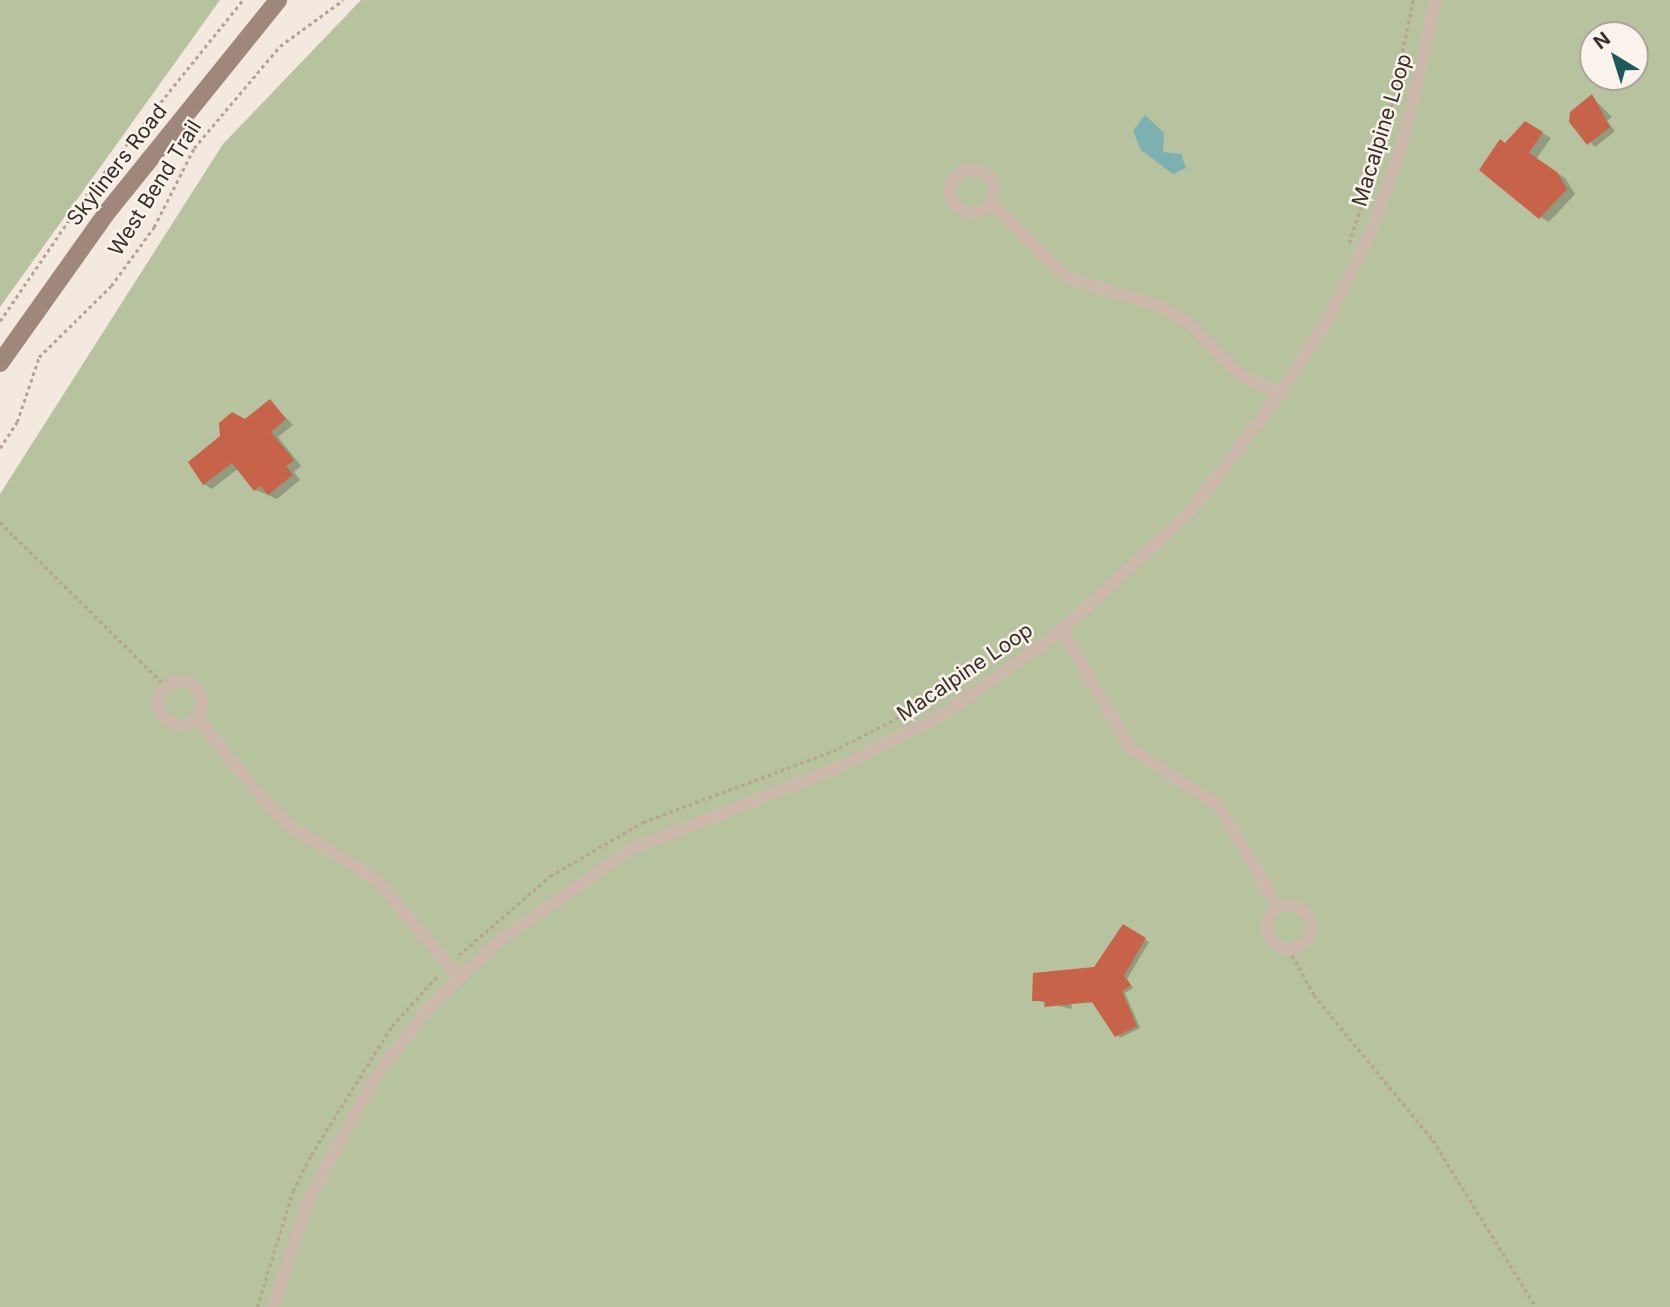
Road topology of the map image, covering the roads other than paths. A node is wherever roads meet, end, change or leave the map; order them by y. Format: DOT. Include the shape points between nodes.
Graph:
graph roads {
  1 [pos="278,0"];
  2 [pos="1436,0"];
  3 [pos="991,203"];
  4 [pos="0,363"];
  5 [pos="1280,394"];
  6 [pos="1062,630"];
  7 [pos="197,718"];
  8 [pos="1279,908"];
  9 [pos="459,976"];
  10 [pos="273,1307"];
  1 -- 4 [label="street, Skyliners Road" via="108,211"];
  2 -- 5 [label="street, Macalpine Loop" via="1404,142 1372,229 1329,317"];
  3 -- 5 [label="street" via="1065,277 1159,306 1186,322 1242,376"];
  5 -- 6 [label="street, Macalpine Loop" via="1189,513"];
  6 -- 8 [label="street" via="1131,749 1218,805"];
  6 -- 9 [label="street, Macalpine Loop" via="895,741 631,849 566,889"];
  7 -- 7 [label="street" via="197,690 181,681 166,686 158,702 163,718 178,725"];
  7 -- 9 [label="street" via="269,806 291,827 377,880"];
  8 -- 8 [label="street" via="1300,908 1311,922 1307,941 1289,949 1269,933 1270,916"];
  9 -- 10 [label="street, Macalpine Loop" via="373,1080 341,1135 307,1203"];
}
